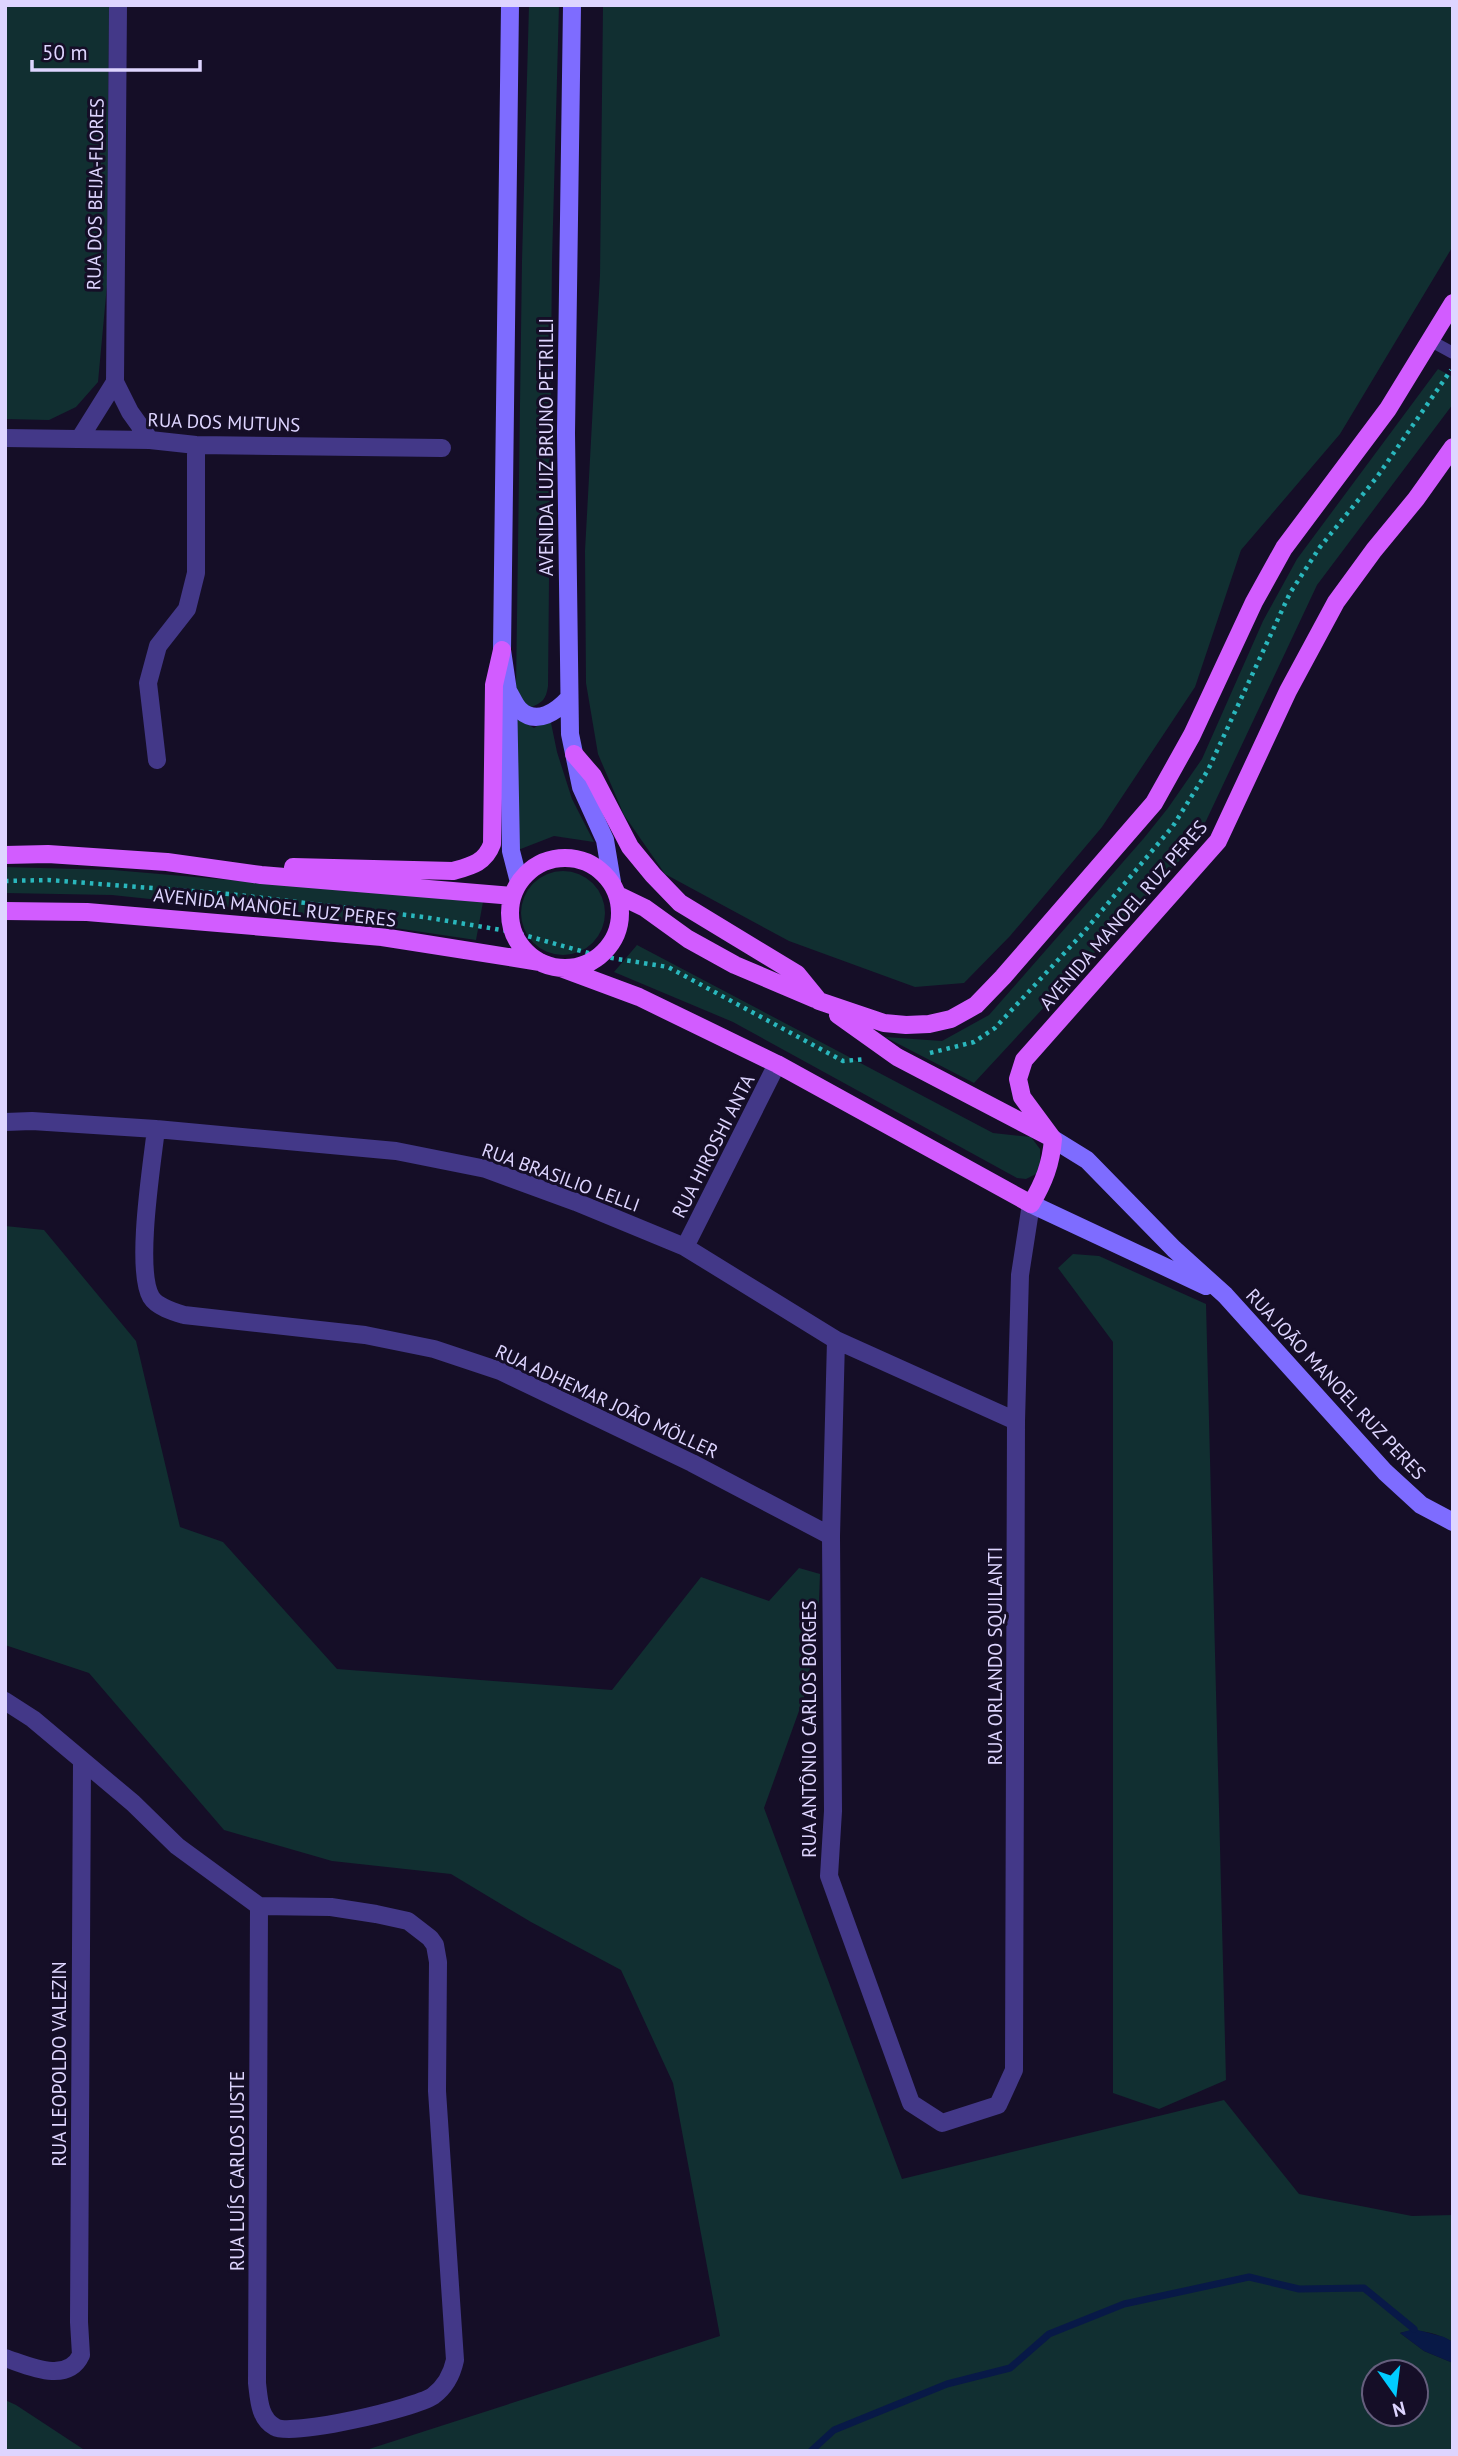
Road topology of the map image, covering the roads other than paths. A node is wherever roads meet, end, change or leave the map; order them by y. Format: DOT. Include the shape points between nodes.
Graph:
graph roads {
  1 [pos="118,5"];
  2 [pos="510,5"];
  3 [pos="572,5"];
  4 [pos="1453,303"];
  5 [pos="1431,341"];
  6 [pos="1453,353"];
  7 [pos="115,382"];
  8 [pos="5,438"];
  9 [pos="80,438"];
  10 [pos="150,440"];
  11 [pos="196,445"];
  12 [pos="442,447"];
  13 [pos="1453,447"];
  14 [pos="502,650"];
  15 [pos="508,691"];
  16 [pos="569,698"];
  17 [pos="574,754"];
  18 [pos="157,760"];
  19 [pos="5,843"];
  20 [pos="48,854"];
  21 [pos="5,855"];
  22 [pos="261,875"];
  23 [pos="515,889"];
  24 [pos="615,889"];
  25 [pos="5,911"];
  26 [pos="540,962"];
  27 [pos="561,968"];
  28 [pos="819,1001"];
  29 [pos="777,1064"];
  30 [pos="5,1122"];
  31 [pos="156,1129"];
  32 [pos="1053,1139"];
  33 [pos="1031,1204"];
  34 [pos="685,1247"];
  35 [pos="1225,1295"];
  36 [pos="836,1340"];
  37 [pos="1016,1421"];
  38 [pos="1453,1522"];
  39 [pos="831,1536"];
  40 [pos="5,1701"];
  41 [pos="82,1762"];
  42 [pos="259,1906"];
  43 [pos="911,2103"];
  44 [pos="5,2357"];
  1 -- 7 [label="street, RUA DOS BEIJA-FLORES"];
  2 -- 14 [label="main road"];
  3 -- 16 [label="main road, AVENIDA LUIZ BRUNO PETRILLI" via="566,433"];
  4 -- 5 [label="main road"];
  5 -- 6 [label="lane"];
  5 -- 28 [label="main road" via="1388,409 1284,548 1154,803 1003,977 976,1005 951,1019 929,1024 884,1023"];
  7 -- 9 [label="street"];
  7 -- 10 [label="street, RUA DOS BEIJA-FLORES"];
  8 -- 9 [label="street, RUA DOS MUTUNS"];
  9 -- 10 [label="street, RUA DOS MUTUNS"];
  10 -- 11 [label="street, RUA DOS MUTUNS"];
  11 -- 12 [label="street, RUA DOS MUTUNS"];
  11 -- 18 [label="street" via="196,573 187,609 158,646 148,683"];
  13 -- 32 [label="main road, AVENIDA MANOEL RUZ PERES" via="1336,602 1288,691 1219,841 1024,1060 1018,1079 1022,1097"];
  14 -- 15 [label="main road"];
  14 -- 22 [label="main road" via="494,685 492,844 483,859 453,871 297,866"];
  15 -- 16 [label="main road" via="521,711 536,717 557,711"];
  15 -- 23 [label="main road"];
  16 -- 17 [label="main road, AVENIDA LUIZ BRUNO PETRILLI"];
  17 -- 24 [label="main road, AVENIDA LUIZ BRUNO PETRILLI" via="581,787 605,840"];
  17 -- 28 [label="main road" via="593,776 630,847 680,903 797,974"];
  19 -- 20 [label="main road"];
  20 -- 21 [label="main road, AVENIDA MANOEL RUZ PERES"];
  20 -- 22 [label="main road, AVENIDA MANOEL RUZ PERES" via="167,862"];
  22 -- 23 [label="main road, AVENIDA MANOEL RUZ PERES"];
  23 -- 24 [label="main road" via="539,864 565,857 592,864"];
  23 -- 26 [label="main road" via="509,908 513,932 519,944"];
  24 -- 27 [label="main road" via="620,922 609,947 587,963"];
  24 -- 28 [label="main road" via="735,965"];
  25 -- 26 [label="main road, AVENIDA MANOEL RUZ PERES" via="87,912 382,937"];
  26 -- 27 [label="main road"];
  27 -- 29 [label="main road" via="639,998"];
  28 -- 32 [label="main road" via="897,1057"];
  29 -- 33 [label="main road"];
  29 -- 34 [label="street, RUA HIROSHI ANTA"];
  30 -- 31 [label="street, RUA BRASILIO LELLI"];
  31 -- 34 [label="street, RUA BRASILIO LELLI" via="396,1151 486,1169"];
  31 -- 39 [label="street, RUA ADHEMAR JOÃO MÖLLER" via="144,1254 151,1297 166,1308 184,1315 365,1335 434,1349 500,1371"];
  32 -- 33 [label="main road" via="1049,1169"];
  32 -- 35 [label="main road, RUA JOÃO MANOEL RUZ PERES" via="1087,1160"];
  33 -- 35 [label="main road, RUA JOÃO MANOEL RUZ PERES"];
  33 -- 37 [label="street, RUA ORLANDO SQUILANTI" via="1020,1276"];
  34 -- 36 [label="street, RUA BRASILIO LELLI"];
  35 -- 38 [label="main road, RUA JOÃO MANOEL RUZ PERES" via="1385,1472 1421,1505"];
  36 -- 37 [label="street, RUA BRASILIO LELLI"];
  36 -- 39 [label="street, RUA ANTÔNIO CARLOS BORGES"];
  37 -- 43 [label="street, RUA ORLANDO SQUILANTI" via="1014,2070 998,2105 942,2123"];
  39 -- 43 [label="street, RUA ANTÔNIO CARLOS BORGES" via="833,1811 829,1876"];
  40 -- 41 [label="street"];
  41 -- 42 [label="street" via="177,1846"];
  41 -- 44 [label="street, RUA LEOPOLDO VALEZIN" via="81,2355 62,2370 43,2371"];
  42 -- 42 [label="street, RUA LUÍS CARLOS JUSTE" via="331,1907 408,1921 435,1945 438,1962 438,2091 455,2360 445,2384 425,2401 324,2427 277,2429 263,2414 257,2384"];
}
